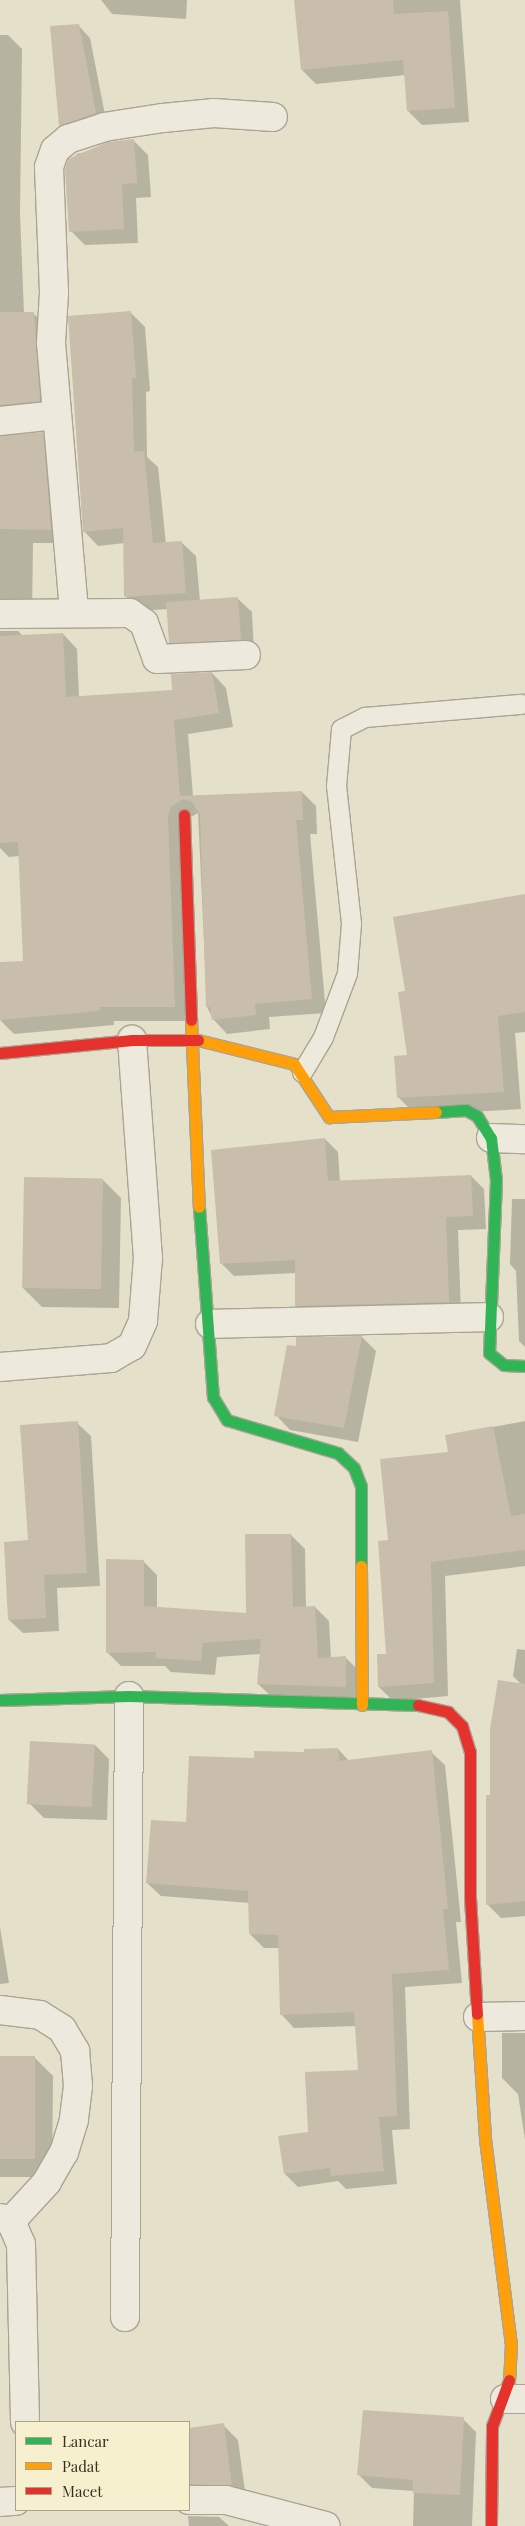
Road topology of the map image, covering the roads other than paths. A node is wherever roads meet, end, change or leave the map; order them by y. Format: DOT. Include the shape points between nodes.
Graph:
graph roads {
  1 [pos="273,117"];
  2 [pos="56,415"];
  3 [pos="0,421"];
  4 [pos="74,611"];
  5 [pos="0,614"];
  6 [pos="246,655"];
  7 [pos="521,704"];
  8 [pos="184,814"];
  9 [pos="132,1040"];
  10 [pos="193,1040"];
  11 [pos="0,1053"];
  12 [pos="302,1072"];
  13 [pos="491,1138"];
  14 [pos="525,1139"];
  15 [pos="489,1317"];
  16 [pos="210,1324"];
  17 [pos="525,1366"];
  18 [pos="0,1367"];
  19 [pos="129,1696"];
  20 [pos="0,1700"];
  21 [pos="362,1705"];
  22 [pos="0,2010"];
  23 [pos="525,2016"];
  24 [pos="478,2017"];
  25 [pos="5,2220"];
  26 [pos="125,2317"];
  27 [pos="515,2399"];
  28 [pos="25,2421"];
  29 [pos="190,2500"];
  30 [pos="15,2501"];
  31 [pos="0,2502"];
  32 [pos="326,2526"];
  33 [pos="491,2526"];
  1 -- 2 [label="street" via="214,113 163,118 104,128 68,139 55,150 49,190"];
  2 -- 3 [label="street"];
  2 -- 4 [label="street"];
  4 -- 5 [label="street"];
  4 -- 6 [label="street" via="138,616 157,659"];
  7 -- 12 [label="lane" via="364,717 341,729 336,786 351,922 347,973 323,1036"];
  8 -- 10 [label="street"];
  9 -- 10 [label="street"];
  9 -- 11 [label="street"];
  9 -- 18 [label="street" via="148,1258 143,1321 132,1346 111,1358"];
  10 -- 12 [label="street" via="264,1053"];
  10 -- 16 [label="street" via="195,1153"];
  12 -- 13 [label="street" via="329,1117 466,1110 486,1125"];
  13 -- 14 [label="street"];
  13 -- 15 [label="street" via="496,1200"];
  15 -- 16 [label="street"];
  15 -- 17 [label="street" via="492,1357 504,1365"];
  16 -- 21 [label="street" via="213,1397 227,1420 338,1453 358,1476"];
  19 -- 20 [label="street"];
  19 -- 21 [label="street"];
  19 -- 26 [label="street"];
  21 -- 24 [label="street" via="432,1705 448,1712 462,1726 470,1752 470,1897"];
  22 -- 25 [label="street" via="40,2015 62,2029 75,2051 78,2086 74,2120 64,2152 47,2182"];
  23 -- 24 [label="street"];
  24 -- 27 [label="street" via="485,2139"];
  25 -- 28 [label="street" via="21,2244"];
  27 -- 33 [label="street" via="492,2426"];
  29 -- 32 [label="street" via="226,2500"];
  30 -- 31 [label="street"];
}
